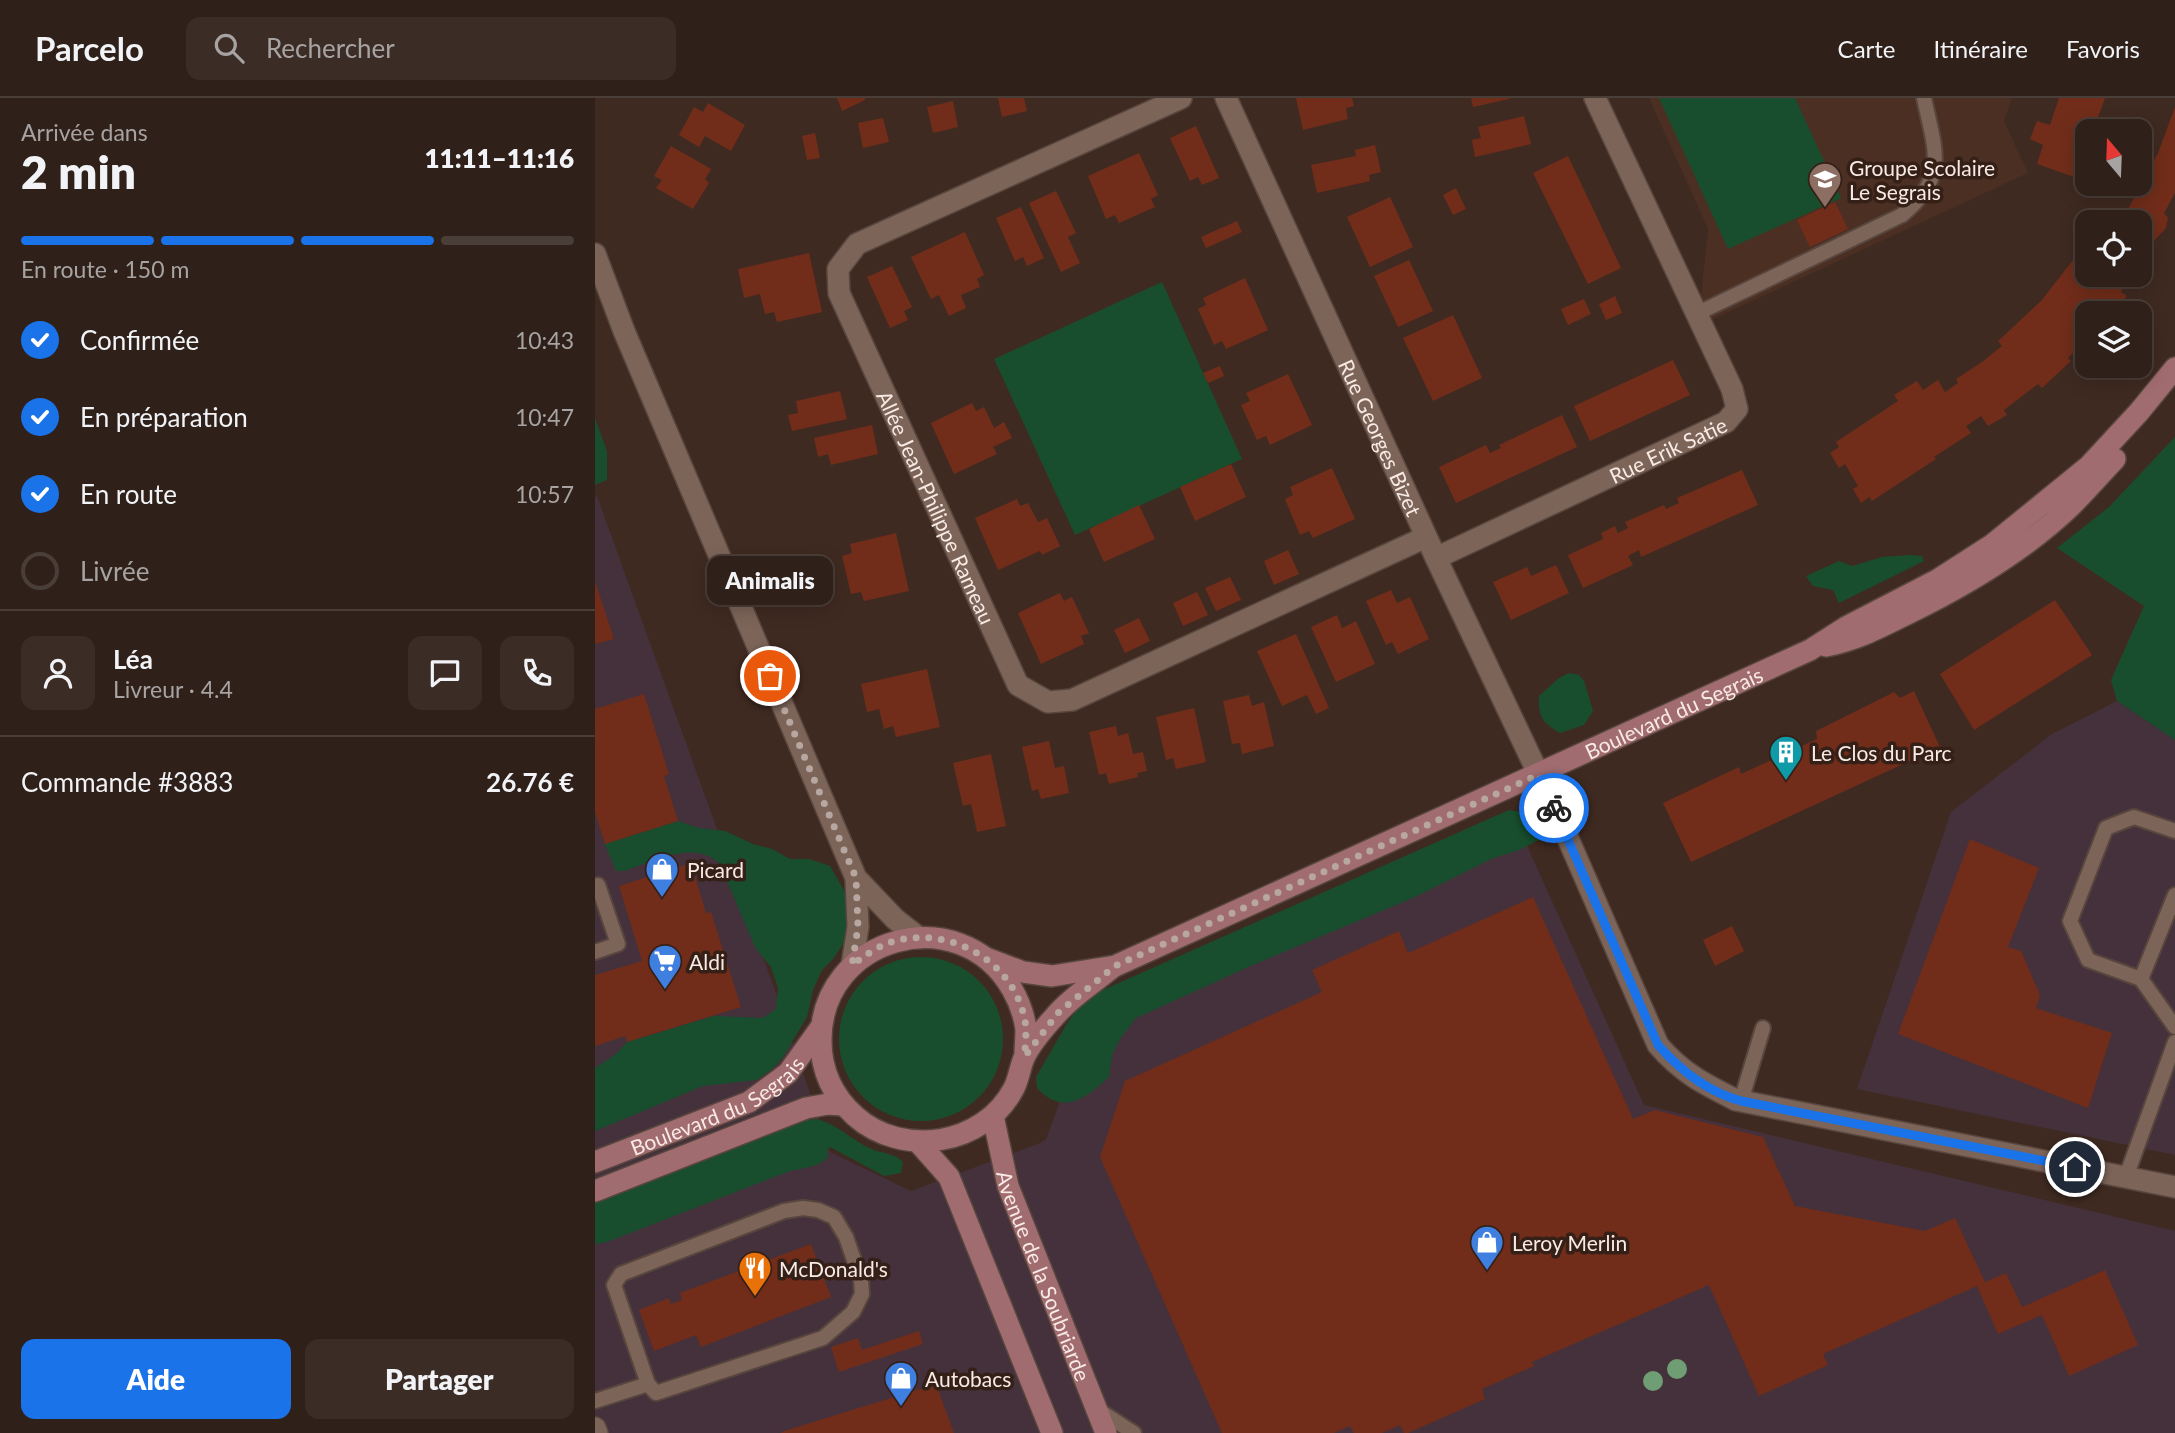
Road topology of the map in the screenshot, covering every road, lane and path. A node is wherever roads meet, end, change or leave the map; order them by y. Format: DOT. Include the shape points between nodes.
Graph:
graph roads {
  1 [pos="1181,98"];
  2 [pos="1226,98"];
  3 [pos="1595,98"];
  4 [pos="1924,98"];
  5 [pos="595,254"];
  6 [pos="1696,314"];
  7 [pos="2175,368"];
  8 [pos="2175,390"];
  9 [pos="1426,537"];
  10 [pos="1436,558"];
  11 [pos="1810,650"];
  12 [pos="1538,775"];
  13 [pos="2175,831"];
  14 [pos="856,878"];
  15 [pos="595,886"];
  16 [pos="2175,895"];
  17 [pos="918,937"];
  18 [pos="595,952"];
  19 [pos="986,958"];
  20 [pos="852,965"];
  21 [pos="1115,966"];
  22 [pos="2141,979"];
  23 [pos="821,1027"];
  24 [pos="2175,1027"];
  25 [pos="1763,1028"];
  26 [pos="2175,1042"];
  27 [pos="1025,1056"];
  28 [pos="1741,1101"];
  29 [pos="843,1105"];
  30 [pos="993,1116"];
  31 [pos="918,1142"];
  32 [pos="595,1162"];
  33 [pos="2126,1177"];
  34 [pos="2175,1187"];
  35 [pos="595,1191"];
  36 [pos="648,1384"];
  37 [pos="595,1401"];
  38 [pos="1096,1408"];
  39 [pos="595,1428"];
  40 [pos="597,1433"];
  41 [pos="1052,1433"];
  42 [pos="1105,1433"];
  43 [pos="1134,1433"];
  1 -- 9 [label="street, Allée Jean-Philippe Rameau" via="857,244 838,270 839,293 1018,685 1048,702 1072,700"];
  2 -- 9 [label="street, Rue Georges Bizet"];
  3 -- 6 [label="street, Rue Erik Satie"];
  4 -- 6 [label="lane" via="1936,155 1931,182 1920,201 1902,215"];
  5 -- 14 [label="street"];
  6 -- 10 [label="street, Rue Erik Satie" via="1732,389 1737,409 1726,422"];
  7 -- 11 [label="street, Boulevard du Segrais" via="2089,466 1993,544"];
  8 -- 11 [label="street, Boulevard du Segrais" via="2070,506 2012,552 1942,596 1852,641"];
  9 -- 10 [label="street, Rue Georges Bizet"];
  10 -- 12 [label="street, Rue Georges Bizet"];
  11 -- 12 [label="street, Boulevard du Segrais"];
  12 -- 21 [label="street, Boulevard du Segrais"];
  12 -- 28 [label="street, Rue Georges Bizet" via="1658,1045 1698,1082"];
  13 -- 22 [label="lane" via="2134,817 2106,828 2070,921 2088,960"];
  14 -- 17 [label="street"];
  14 -- 20 [label="street" via="858,927"];
  15 -- 18 [label="lane" via="618,944"];
  16 -- 22 [label="lane"];
  17 -- 19 [label="street" via="941,938"];
  17 -- 20 [label="street" via="872,950"];
  19 -- 21 [label="street, Boulevard du Segrais" via="1024,972 1052,976"];
  19 -- 27 [label="street" via="1005,977 1019,1001 1026,1028"];
  20 -- 23 [label="street" via="831,993"];
  21 -- 27 [label="street, Boulevard du Segrais" via="1058,1013"];
  22 -- 24 [label="lane"];
  23 -- 29 [label="street" via="821,1055"];
  23 -- 32 [label="street, Boulevard du Segrais" via="787,1073 749,1102"];
  25 -- 28 [label="lane"];
  26 -- 33 [label="lane"];
  27 -- 30 [label="street" via="1014,1088"];
  28 -- 33 [label="street, Rue Georges Bizet"];
  29 -- 31 [label="street" via="881,1133"];
  29 -- 35 [label="street, Boulevard du Segrais" via="806,1108"];
  30 -- 31 [label="street" via="945,1140"];
  30 -- 38 [label="street, Avenue de la Soubriarde" via="1005,1180"];
  31 -- 41 [label="street" via="949,1177"];
  33 -- 34 [label="street, Rue Georges Bizet"];
  36 -- 36 [label="lane" via="656,1393 823,1338 839,1326 853,1312 862,1287 834,1216 803,1208 784,1211 621,1274 614,1285"];
  36 -- 37 [label="lane"];
  38 -- 42 [label="street, Avenue de la Soubriarde"];
  38 -- 43 [label="lane"];
  39 -- 40 [label="street"];
}
